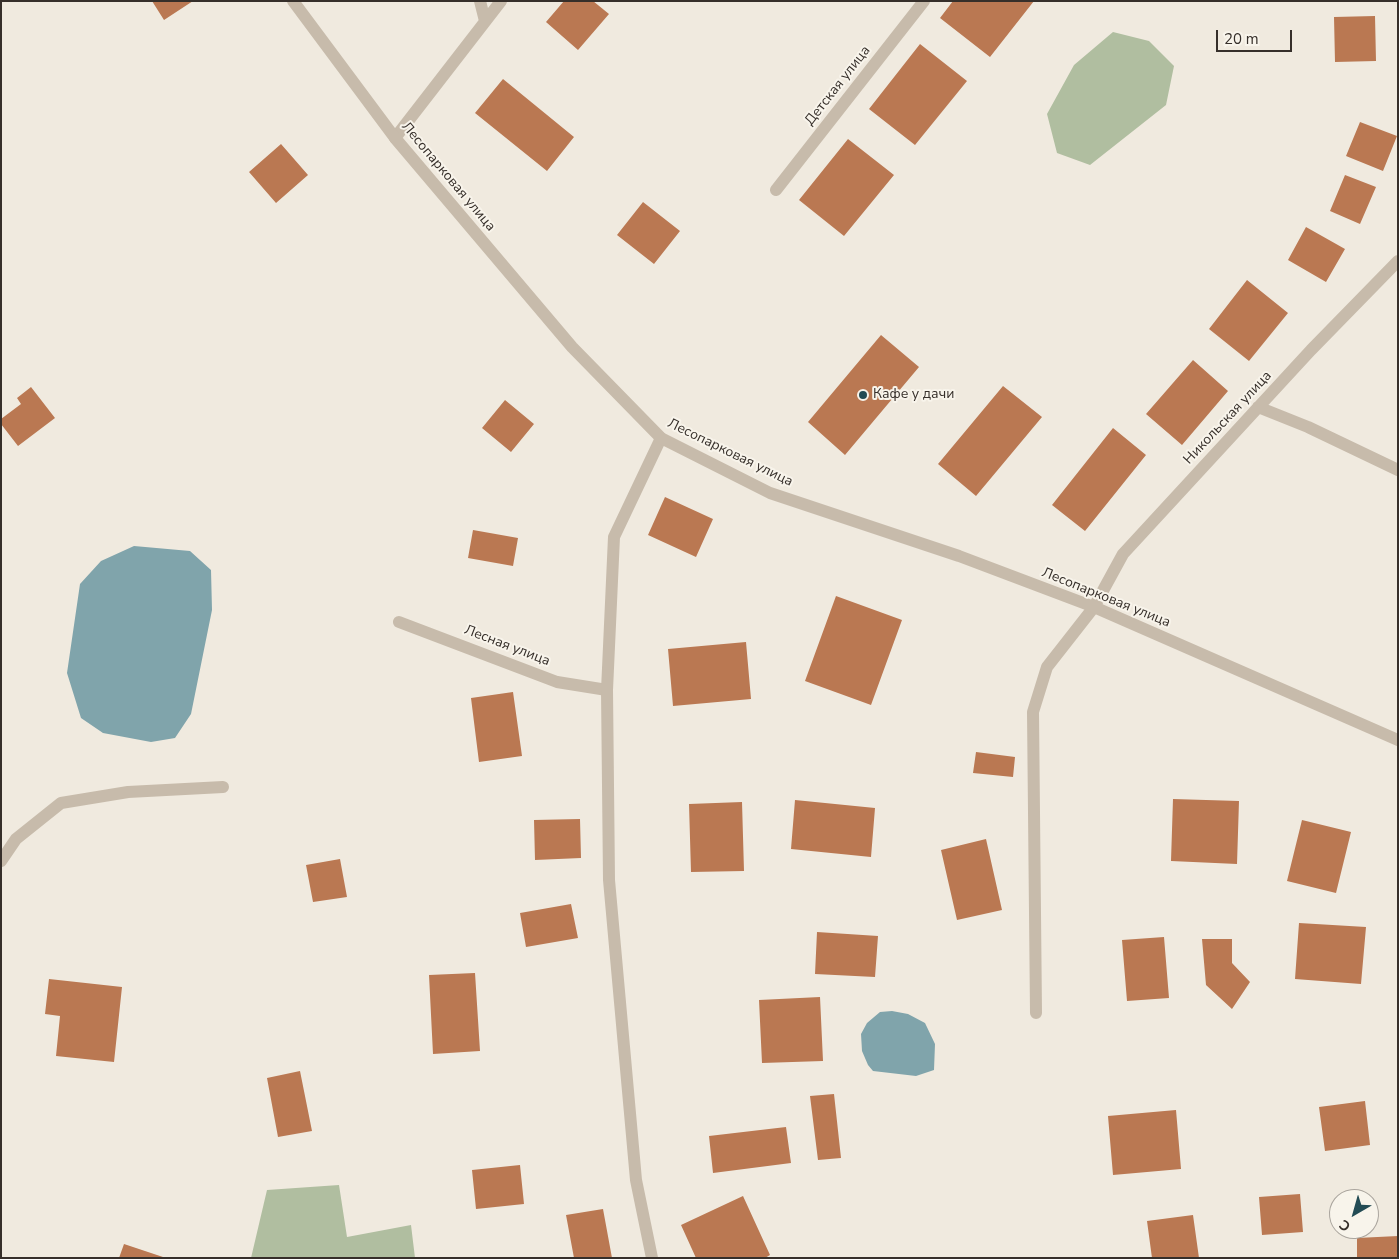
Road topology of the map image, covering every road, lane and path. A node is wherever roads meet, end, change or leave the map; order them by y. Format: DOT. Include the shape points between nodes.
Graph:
graph roads {
  1 [pos="293,1"];
  2 [pos="480,1"];
  3 [pos="501,1"];
  4 [pos="924,1"];
  5 [pos="485,21"];
  6 [pos="395,138"];
  7 [pos="776,190"];
  8 [pos="1398,261"];
  9 [pos="1258,407"];
  10 [pos="661,438"];
  11 [pos="1398,470"];
  12 [pos="1094,606"];
  13 [pos="399,622"];
  14 [pos="607,690"];
  15 [pos="1398,740"];
  16 [pos="223,787"];
  17 [pos="1,861"];
  18 [pos="1036,1013"];
  19 [pos="652,1258"];
  1 -- 6 [label="street, Лесопарковая улица"];
  2 -- 5 [label="street"];
  3 -- 5 [label="street"];
  4 -- 7 [label="street, Детская улица"];
  5 -- 6 [label="street"];
  6 -- 10 [label="street, Лесопарковая улица" via="572,347"];
  8 -- 9 [label="street, Никольская улица"];
  9 -- 11 [label="street"];
  9 -- 12 [label="street, Никольская улица" via="1123,554"];
  10 -- 12 [label="street, Лесопарковая улица" via="770,493 959,556"];
  10 -- 14 [label="street" via="614,537"];
  12 -- 15 [label="street, Лесопарковая улица"];
  12 -- 18 [label="street, Никольская улица" via="1048,667 1033,712"];
  13 -- 14 [label="street, Лесная улица" via="557,682"];
  14 -- 19 [label="street" via="609,880 636,1180"];
  16 -- 17 [label="street" via="128,792 61,803 16,839"];
}
